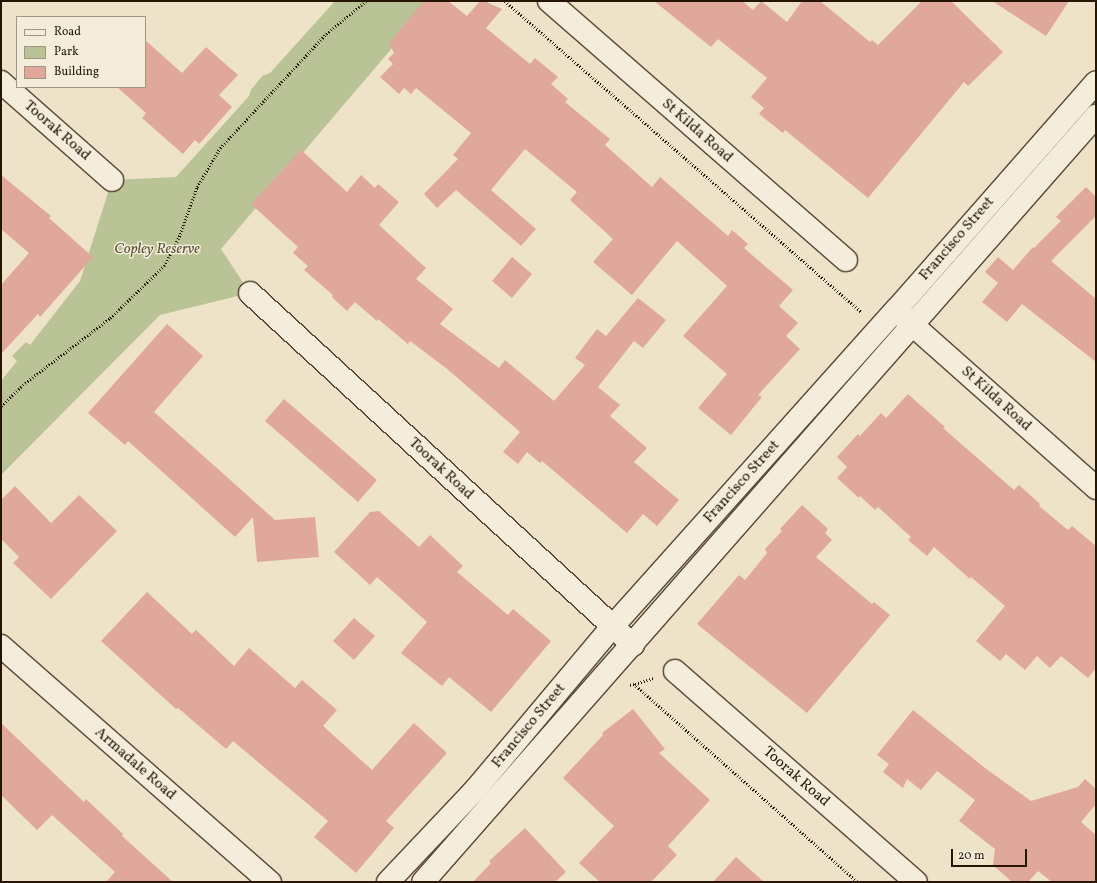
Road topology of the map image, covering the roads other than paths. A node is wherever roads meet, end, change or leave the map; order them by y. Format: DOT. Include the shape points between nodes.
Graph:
graph roads {
  1 [pos="548,1"];
  2 [pos="1,82"];
  3 [pos="1096,82"];
  4 [pos="1096,116"];
  5 [pos="112,180"];
  6 [pos="846,260"];
  7 [pos="250,293"];
  8 [pos="896,310"];
  9 [pos="913,326"];
  10 [pos="1096,488"];
  11 [pos="613,626"];
  12 [pos="633,645"];
  13 [pos="1,646"];
  14 [pos="675,671"];
  15 [pos="270,882"];
  16 [pos="388,882"];
  17 [pos="423,882"];
  18 [pos="916,882"];
  1 -- 6 [label="street, St Kilda Road"];
  2 -- 5 [label="street, Toorak Road"];
  3 -- 8 [label="street, Francisco Street"];
  4 -- 9 [label="street, Francisco Street"];
  7 -- 11 [label="street, Toorak Road"];
  8 -- 9 [label="street, St Kilda Road"];
  8 -- 11 [label="street, Francisco Street"];
  9 -- 10 [label="street, St Kilda Road"];
  9 -- 12 [label="street, Francisco Street"];
  11 -- 12 [label="street, Toorak Road"];
  11 -- 16 [label="street, Francisco Street" via="476,789"];
  12 -- 17 [label="street, Francisco Street"];
  13 -- 15 [label="street, Armadale Road"];
  14 -- 18 [label="street, Toorak Road"];
}
